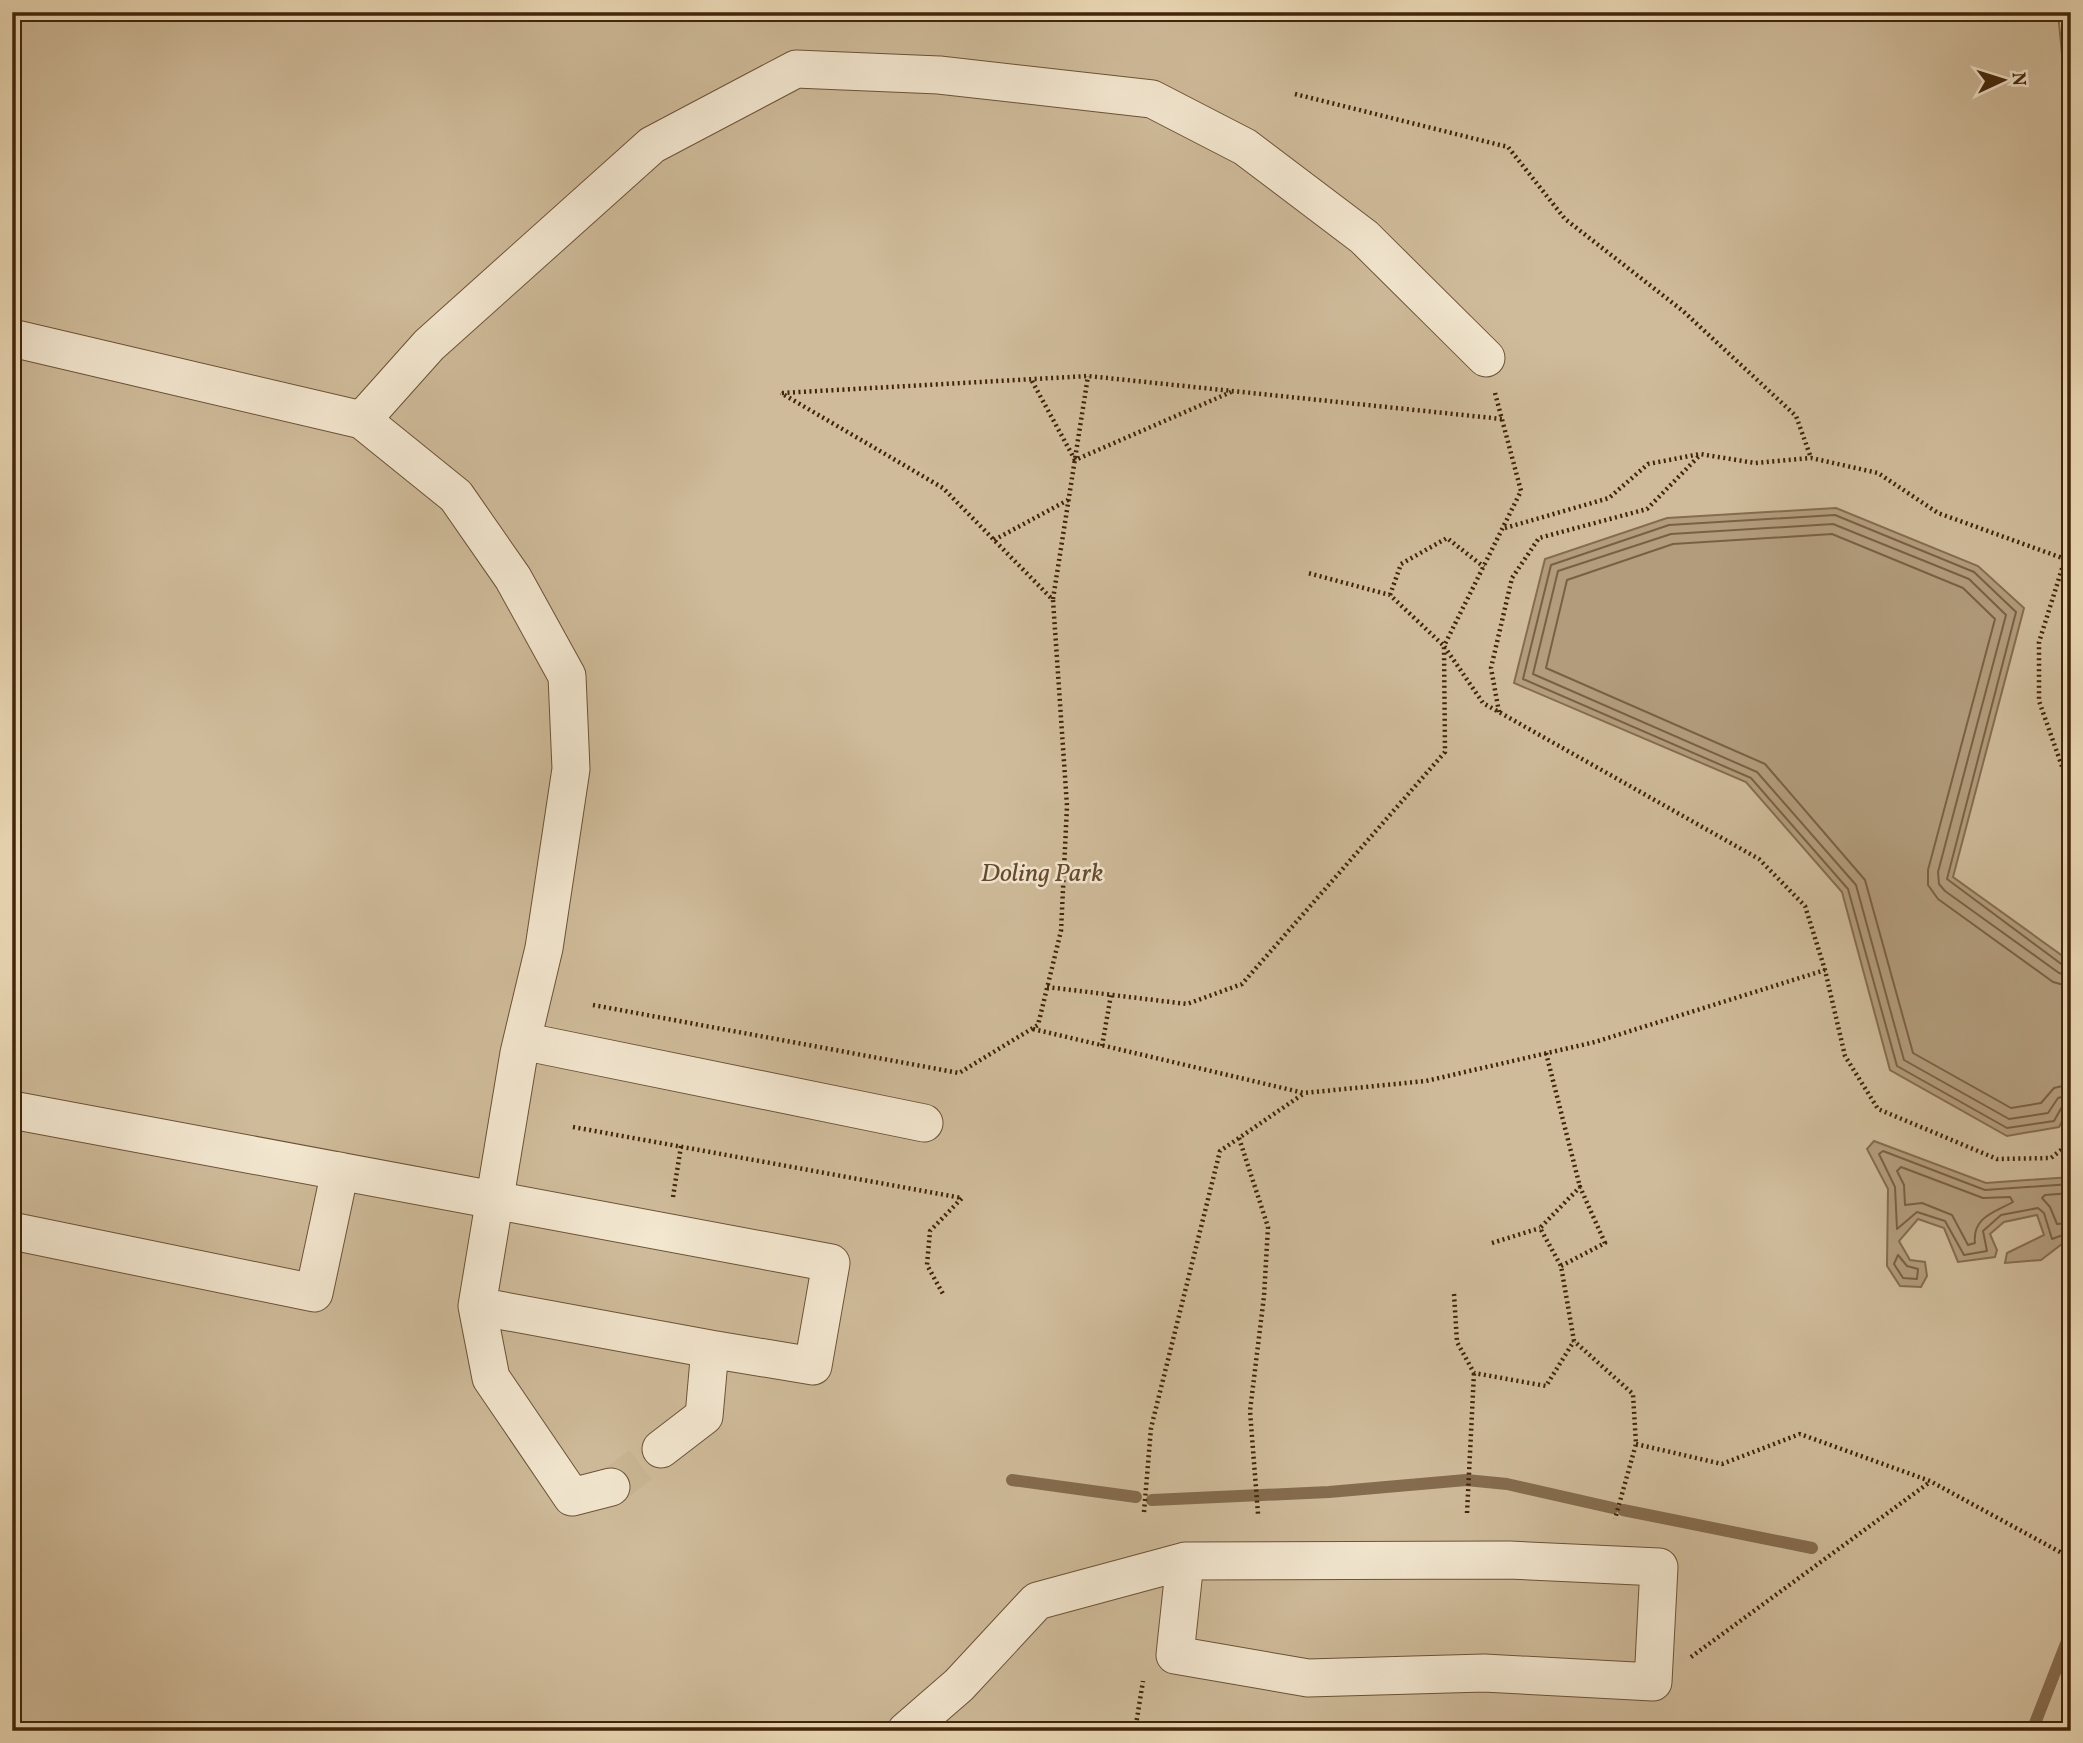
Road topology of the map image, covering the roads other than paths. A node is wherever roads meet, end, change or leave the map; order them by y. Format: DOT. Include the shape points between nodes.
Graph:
graph roads {
  1 [pos="12,338"];
  2 [pos="1486,358"];
  3 [pos="362,420"];
  4 [pos="522,1041"];
  5 [pos="12,1110"];
  6 [pos="924,1123"];
  7 [pos="340,1171"];
  8 [pos="494,1200"];
  9 [pos="12,1231"];
  10 [pos="477,1306"];
  11 [pos="710,1349"];
  12 [pos="661,1449"];
  13 [pos="611,1487"];
  14 [pos="1185,1561"];
  15 [pos="906,1731"];
  1 -- 3 [label="lane"];
  2 -- 3 [label="lane" via="1363,237 1245,147 1152,99 939,75 796,69 652,145 429,345"];
  3 -- 4 [label="lane" via="456,496 513,578 567,676 571,769 544,948"];
  4 -- 6 [label="lane"];
  4 -- 8 [label="lane"];
  5 -- 7 [label="lane"];
  7 -- 8 [label="lane"];
  7 -- 9 [label="lane" via="314,1293"];
  8 -- 10 [label="lane"];
  8 -- 11 [label="lane" via="831,1264 813,1366"];
  10 -- 11 [label="lane"];
  10 -- 13 [label="lane" via="491,1378 572,1497"];
  11 -- 12 [label="lane" via="704,1416"];
  14 -- 14 [label="lane" via="1509,1560 1659,1567 1653,1682 1484,1673 1308,1678 1175,1655"];
  14 -- 15 [label="lane" via="1037,1601 960,1685"];
}
